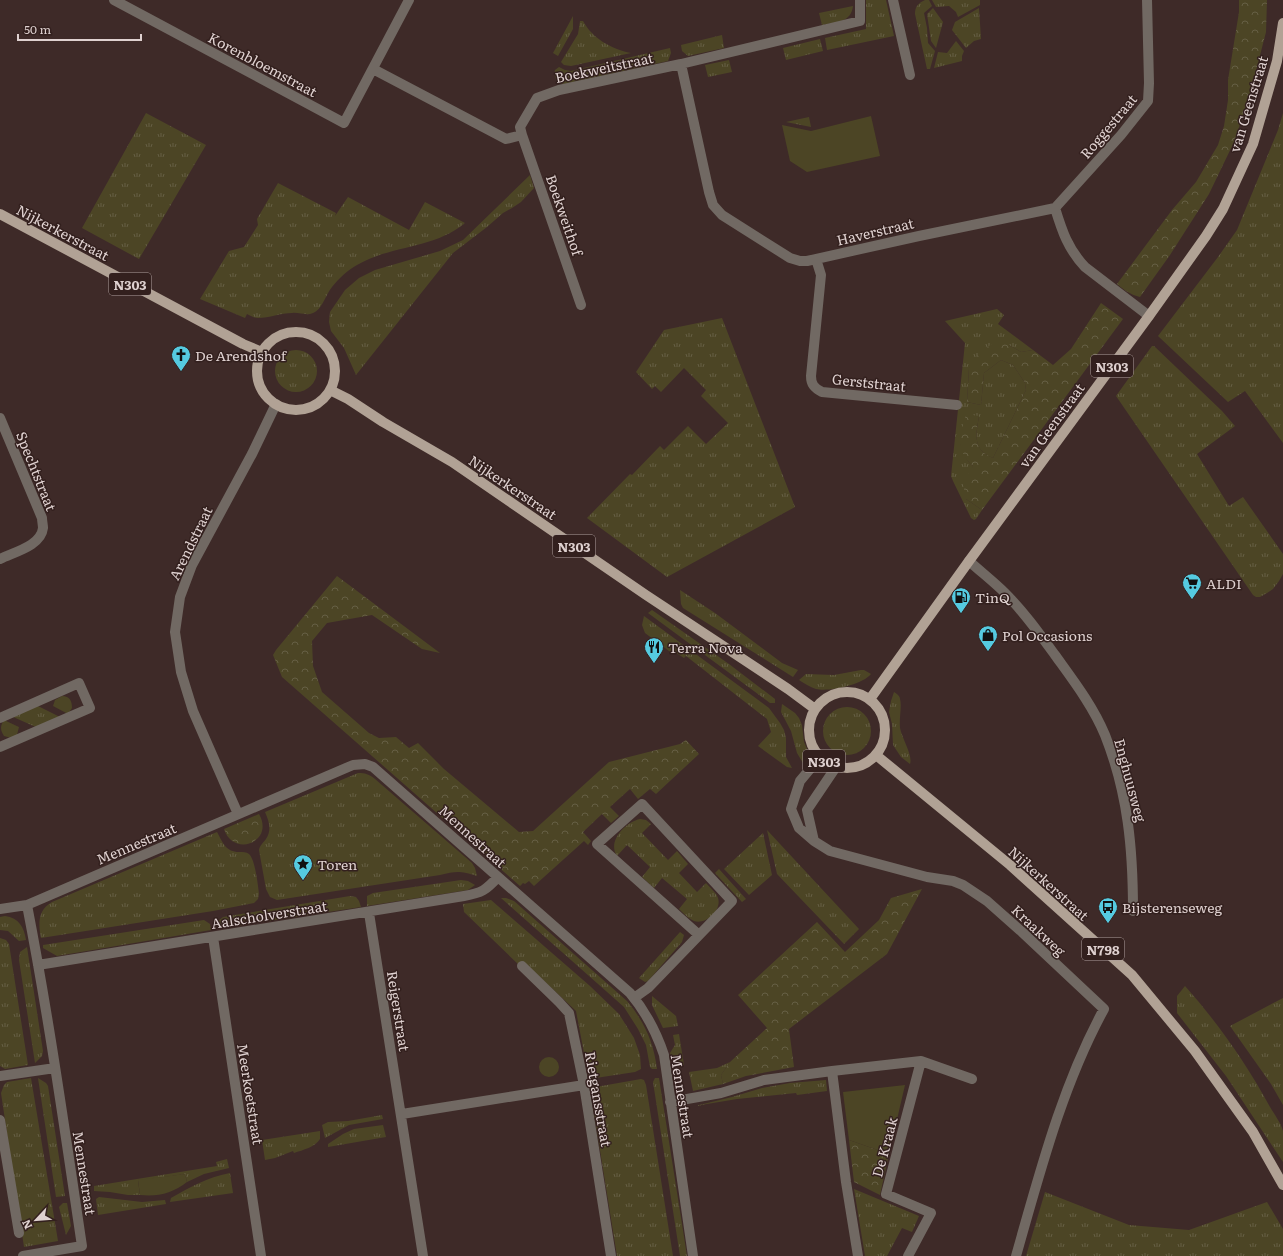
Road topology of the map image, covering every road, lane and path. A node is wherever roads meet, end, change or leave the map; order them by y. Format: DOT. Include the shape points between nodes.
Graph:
graph roads {
  1 [pos="114,0"];
  2 [pos="409,0"];
  3 [pos="860,0"];
  4 [pos="893,0"];
  5 [pos="1147,0"];
  6 [pos="1283,23"];
  7 [pos="681,64"];
  8 [pos="373,69"];
  9 [pos="910,75"];
  10 [pos="522,135"];
  11 [pos="1055,208"];
  12 [pos="0,214"];
  13 [pos="816,259"];
  14 [pos="582,305"];
  15 [pos="1149,316"];
  16 [pos="262,352"];
  17 [pos="330,390"];
  18 [pos="276,404"];
  19 [pos="957,405"];
  20 [pos="0,418"];
  21 [pos="0,559"];
  22 [pos="969,561"];
  23 [pos="870,699"];
  24 [pos="815,709"];
  25 [pos="0,718"];
  26 [pos="0,747"];
  27 [pos="876,755"];
  28 [pos="820,757"];
  29 [pos="836,767"];
  30 [pos="238,814"];
  31 [pos="814,841"];
  32 [pos="498,877"];
  33 [pos="27,905"];
  34 [pos="0,909"];
  35 [pos="1133,911"];
  36 [pos="369,913"];
  37 [pos="699,935"];
  38 [pos="213,937"];
  39 [pos="38,965"];
  40 [pos="522,966"];
  41 [pos="634,998"];
  42 [pos="921,1061"];
  43 [pos="55,1068"];
  44 [pos="832,1071"];
  45 [pos="0,1076"];
  46 [pos="972,1079"];
  47 [pos="584,1085"];
  48 [pos="670,1102"];
  49 [pos="402,1114"];
  50 [pos="0,1120"];
  51 [pos="1283,1185"];
  52 [pos="19,1233"];
  53 [pos="83,1251"];
  54 [pos="24,1256"];
  55 [pos="261,1256"];
  56 [pos="423,1256"];
  57 [pos="611,1256"];
  58 [pos="693,1256"];
  59 [pos="858,1256"];
  60 [pos="908,1256"];
  61 [pos="1016,1256"];
  1 -- 8 [label="street, Korenbloemstraat" via="344,123"];
  2 -- 8 [label="street"];
  3 -- 7 [label="street, Boekweitstraat" via="860,21"];
  4 -- 9 [label="street"];
  5 -- 11 [label="street, Roggestraat" via="1150,83 1148,101"];
  6 -- 15 [label="main road, van Geenstraat / N303" via="1277,61 1265,106 1241,172 1206,236"];
  7 -- 10 [label="street, Boekweitstraat" via="541,96 537,98 520,127"];
  7 -- 13 [label="street, Haverstraat" via="713,205 722,215 790,258 800,261"];
  8 -- 10 [label="street" via="506,139"];
  10 -- 14 [label="street, Boekweithof"];
  11 -- 13 [label="street, Haverstraat"];
  11 -- 15 [label="street" via="1069,248 1084,267"];
  12 -- 16 [label="main road, Nijkerkerstraat / N303"];
  13 -- 19 [label="street, Gerststraat" via="821,275 811,376 813,386 822,392"];
  15 -- 22 [label="main road, van Geenstraat / N303"];
  16 -- 17 [label="main road" via="269,342 280,335 304,332 315,337 324,344 333,360 334,378"];
  16 -- 18 [label="main road" via="257,374 260,386"];
  17 -- 18 [label="main road" via="322,400 312,406 293,409"];
  17 -- 24 [label="main road, Nijkerkerstraat / N303" via="452,462"];
  18 -- 30 [label="street, Arendstraat" via="192,565 180,597 175,632 181,672 194,711"];
  20 -- 21 [label="street, Spechtstraat" via="42,518 43,528 34,543"];
  22 -- 23 [label="main road, van Geenstraat / N303"];
  22 -- 35 [label="street, Enghuusweg" via="1005,592 1025,614 1078,688 1104,734 1117,769 1129,825"];
  23 -- 24 [label="main road" via="859,693 846,691 823,700"];
  23 -- 27 [label="main road" via="880,711 885,726 884,741"];
  24 -- 28 [label="main road, N303" via="810,721 809,734 812,746"];
  25 -- 26 [label="street" via="79,683 90,708"];
  27 -- 29 [label="main road, N303" via="865,764 850,768"];
  27 -- 51 [label="main road, Nijkerkerstraat / N798" via="1010,865 1132,975 1195,1051 1253,1132"];
  28 -- 29 [label="main road, N303"];
  28 -- 31 [label="street, Kraakweg" via="800,781 791,809 799,828"];
  29 -- 31 [label="street" via="807,810"];
  30 -- 32 [label="street, Mennestraat" via="352,765 365,764 379,772"];
  30 -- 33 [label="street, Mennestraat"];
  31 -- 61 [label="street, Kraakweg" via="830,851 963,885 987,901 1104,1009 1076,1066 1039,1174"];
  32 -- 36 [label="street, Aalscholverstraat" via="486,890 476,894"];
  32 -- 41 [label="street, Mennestraat"];
  33 -- 34 [label="street, Mennestraat"];
  33 -- 39 [label="street, Mennestraat"];
  36 -- 38 [label="street, Aalscholverstraat"];
  36 -- 49 [label="street, Reigerstraat"];
  37 -- 37 [label="street" via="732,901 642,804 597,844"];
  37 -- 41 [label="street" via="648,988"];
  38 -- 39 [label="street, Aalscholverstraat"];
  38 -- 55 [label="street, Meerkoetstraat"];
  39 -- 43 [label="street, Mennestraat"];
  40 -- 47 [label="street, Rietgansstraat" via="569,1013"];
  41 -- 48 [label="street, Mennestraat" via="658,1037 667,1071"];
  42 -- 44 [label="street"];
  42 -- 46 [label="street"];
  42 -- 60 [label="street, De Kraak" via="886,1194 931,1213"];
  43 -- 45 [label="street"];
  43 -- 53 [label="street, Mennestraat"];
  44 -- 48 [label="street" via="764,1080 720,1093"];
  44 -- 59 [label="street"];
  47 -- 49 [label="street"];
  47 -- 57 [label="street, Rietgansstraat"];
  48 -- 58 [label="street, Mennestraat"];
  49 -- 56 [label="street, Reigerstraat"];
  50 -- 52 [label="street"];
  53 -- 54 [label="street, Mennestraat"];
}
